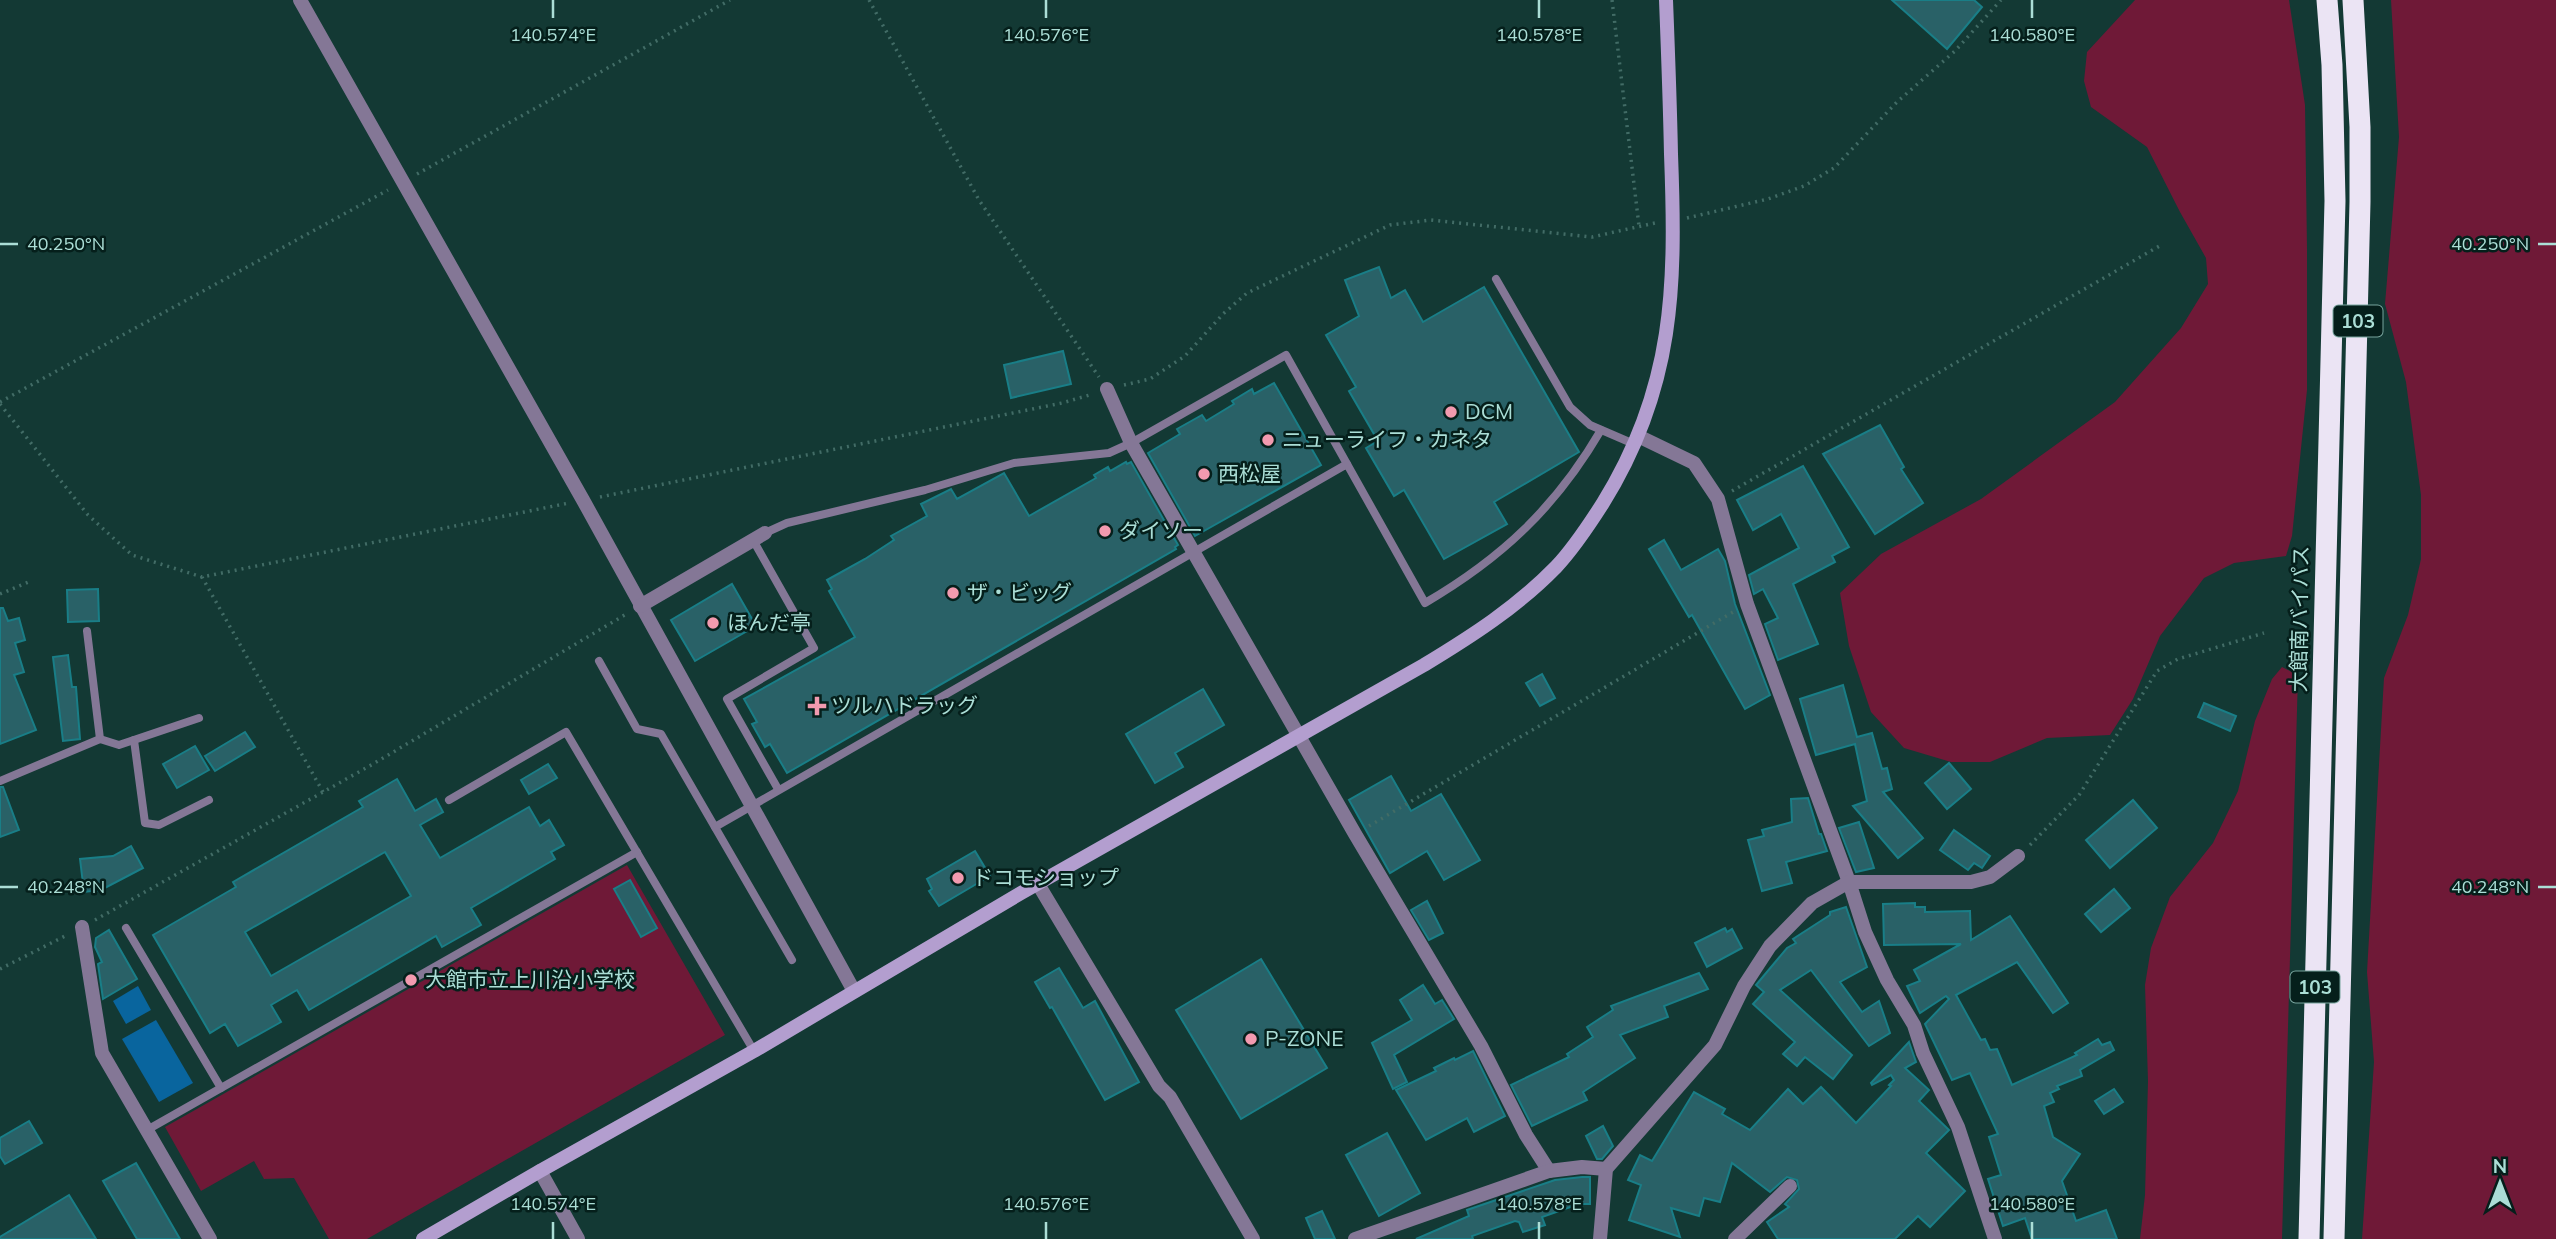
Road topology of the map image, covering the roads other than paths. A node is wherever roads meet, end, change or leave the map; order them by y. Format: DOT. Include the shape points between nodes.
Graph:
graph roads {
  1 [pos="300,0"];
  2 [pos="1666,0"];
  3 [pos="2314,0"];
  4 [pos="2327,0"];
  5 [pos="2353,0"];
  6 [pos="2361,0"];
  7 [pos="2360,127"];
  8 [pos="2334,128"];
  9 [pos="1496,279"];
  10 [pos="1107,389"];
  11 [pos="1601,430"];
  12 [pos="1636,440"];
  13 [pos="1131,443"];
  14 [pos="1347,464"];
  15 [pos="759,536"];
  16 [pos="1195,552"];
  17 [pos="640,606"];
  18 [pos="87,631"];
  19 [pos="599,661"];
  20 [pos="199,718"];
  21 [pos="1300,735"];
  22 [pos="100,739"];
  23 [pos="134,740"];
  24 [pos="0,781"];
  25 [pos="778,789"];
  26 [pos="209,800"];
  27 [pos="449,800"];
  28 [pos="752,805"];
  29 [pos="715,827"];
  30 [pos="637,852"];
  31 [pos="2018,856"];
  32 [pos="1849,882"];
  33 [pos="1038,884"];
  34 [pos="82,927"];
  35 [pos="126,928"];
  36 [pos="792,960"];
  37 [pos="854,991"];
  38 [pos="754,1051"];
  39 [pos="222,1088"];
  40 [pos="147,1130"];
  41 [pos="1606,1169"];
  42 [pos="540,1171"];
  43 [pos="1549,1171"];
  44 [pos="1790,1186"];
  45 [pos="210,1239"];
  46 [pos="423,1239"];
  47 [pos="578,1239"];
  48 [pos="1253,1239"];
  49 [pos="1355,1239"];
  50 [pos="1600,1239"];
  51 [pos="1735,1239"];
  52 [pos="1995,1239"];
  53 [pos="2309,1239"];
  54 [pos="2334,1239"];
  1 -- 17 [label="street"];
  2 -- 12 [label="street" via="1674,219 1670,318 1657,381"];
  3 -- 8 [label="highway"];
  4 -- 8 [label="highway, 大館南バイパス / 103"];
  5 -- 7 [label="highway, 103"];
  6 -- 7 [label="highway"];
  7 -- 54 [label="highway, 103"];
  8 -- 53 [label="highway, 大館南バイパス / 103"];
  9 -- 11 [label="lane" via="1570,407"];
  10 -- 13 [label="street"];
  11 -- 12 [label="lane"];
  11 -- 14 [label="lane" via="1562,489 1527,529 1492,560 1425,603"];
  12 -- 21 [label="street" via="1578,540 1517,603 1465,640"];
  12 -- 32 [label="street" via="1695,463 1718,499 1747,604"];
  13 -- 14 [label="lane" via="1286,355"];
  13 -- 15 [label="lane" via="1109,453 1014,463 787,523"];
  13 -- 16 [label="street"];
  14 -- 16 [label="lane"];
  15 -- 17 [label="street"];
  15 -- 25 [label="lane" via="814,648 727,699"];
  16 -- 21 [label="street"];
  16 -- 25 [label="lane"];
  17 -- 28 [label="street"];
  18 -- 22 [label="lane"];
  19 -- 29 [label="lane" via="637,729 661,734"];
  20 -- 23 [label="lane"];
  21 -- 33 [label="street"];
  21 -- 43 [label="street"];
  22 -- 23 [label="lane" via="119,745"];
  22 -- 24 [label="lane"];
  23 -- 26 [label="lane" via="145,823 159,825"];
  25 -- 28 [label="lane"];
  27 -- 30 [label="lane" via="566,732"];
  28 -- 29 [label="lane"];
  28 -- 37 [label="street"];
  29 -- 36 [label="lane"];
  30 -- 38 [label="lane"];
  30 -- 39 [label="lane"];
  31 -- 32 [label="street" via="1990,877 1971,881"];
  32 -- 41 [label="street" via="1812,903 1770,946 1715,1045"];
  32 -- 52 [label="street" via="1886,980 1914,1025 1958,1127"];
  33 -- 37 [label="street"];
  33 -- 48 [label="street"];
  34 -- 40 [label="street" via="102,1053"];
  35 -- 39 [label="lane"];
  37 -- 38 [label="street"];
  38 -- 42 [label="street"];
  39 -- 40 [label="lane"];
  40 -- 45 [label="street"];
  41 -- 43 [label="street"];
  41 -- 50 [label="street"];
  42 -- 46 [label="street"];
  42 -- 47 [label="street"];
  43 -- 49 [label="street"];
  44 -- 51 [label="street"];
}
